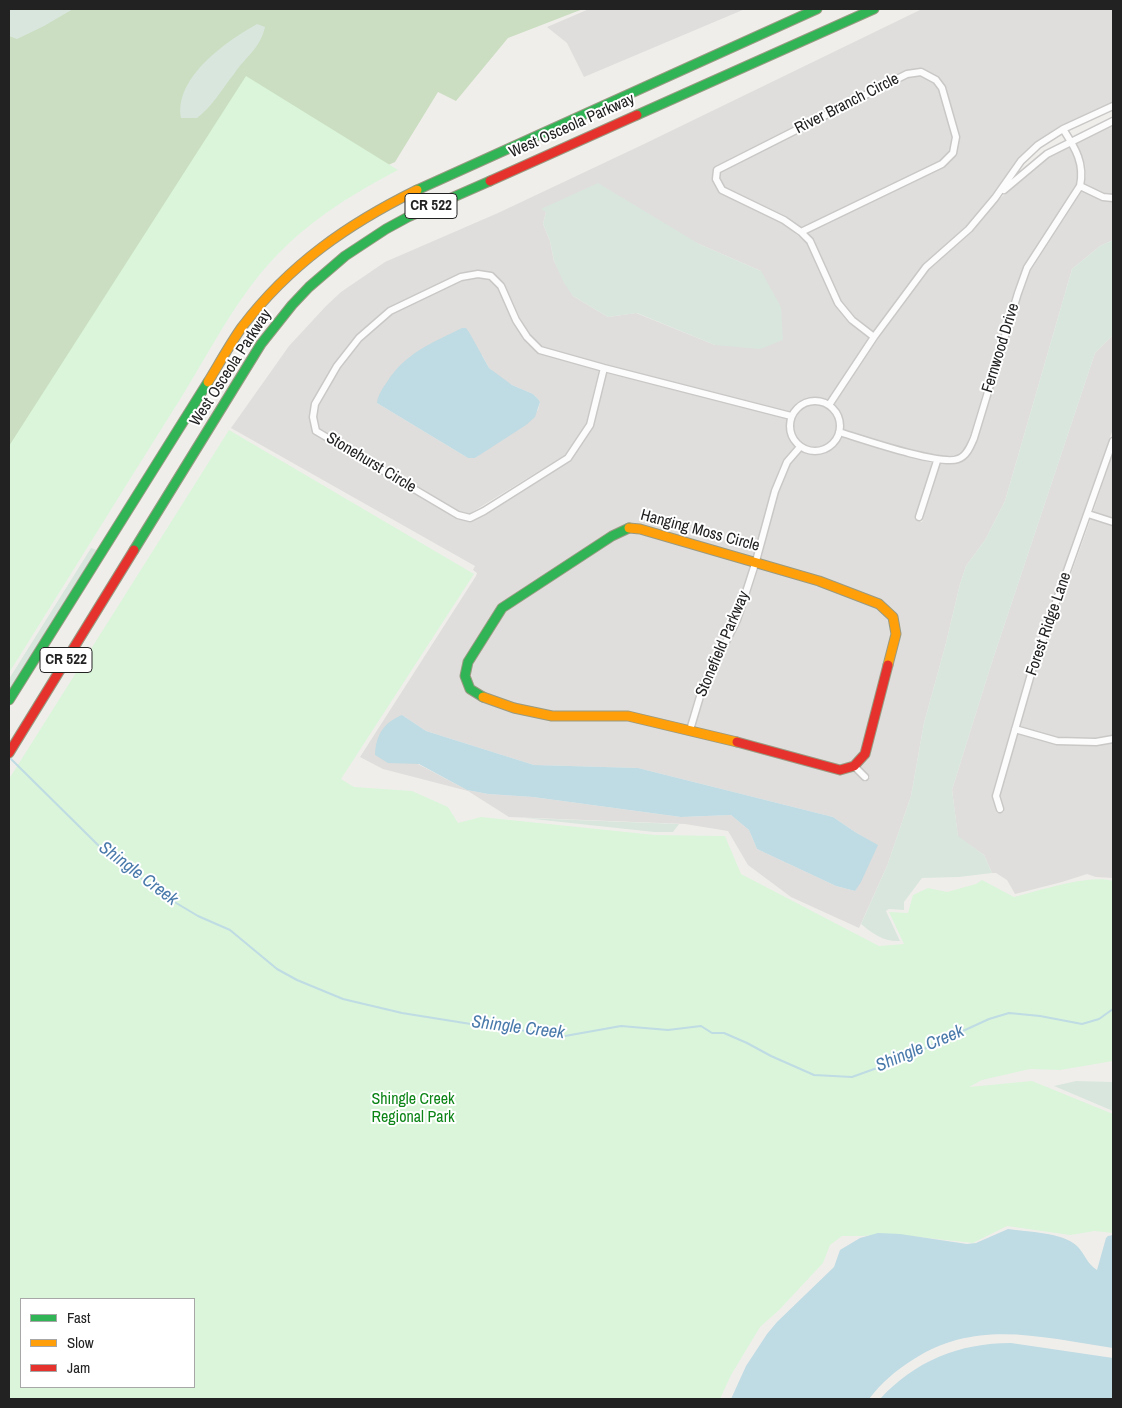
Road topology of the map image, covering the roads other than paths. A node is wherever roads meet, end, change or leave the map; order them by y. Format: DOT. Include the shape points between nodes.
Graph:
graph roads {
  1 [pos="817,9"];
  2 [pos="874,9"];
  3 [pos="1113,106"];
  4 [pos="1113,121"];
  5 [pos="1063,129"];
  6 [pos="1070,140"];
  7 [pos="1080,186"];
  8 [pos="995,198"];
  9 [pos="1113,198"];
  10 [pos="801,232"];
  11 [pos="874,337"];
  12 [pos="604,368"];
  13 [pos="830,405"];
  14 [pos="791,416"];
  15 [pos="839,432"];
  16 [pos="1113,441"];
  17 [pos="800,447"];
  18 [pos="937,461"];
  19 [pos="1088,514"];
  20 [pos="919,517"];
  21 [pos="1113,522"];
  22 [pos="756,562"];
  23 [pos="9,700"];
  24 [pos="1015,729"];
  25 [pos="690,730"];
  26 [pos="1113,739"];
  27 [pos="9,752"];
  28 [pos="854,766"];
  29 [pos="865,777"];
  30 [pos="1000,809"];
  1 -- 23 [label="main road, West Osceola Parkway / CR 522" via="437,180 378,210 308,257 263,301 241,329"];
  2 -- 27 [label="main road, West Osceola Parkway / CR 522" via="384,229 361,243 312,284 261,344"];
  3 -- 5 [label="street"];
  4 -- 6 [label="street"];
  5 -- 6 [label="street"];
  5 -- 8 [label="street" via="1038,145 1022,161"];
  6 -- 7 [label="street" via="1081,164"];
  6 -- 8 [label="street" via="1047,154"];
  7 -- 9 [label="street"];
  7 -- 18 [label="street, Fernwood Drive" via="1027,268 968,451 958,459"];
  8 -- 11 [label="street" via="969,229 926,267"];
  10 -- 10 [label="street, River Branch Circle" via="784,220 722,190 716,179 717,170 907,74 921,72 936,80 942,88 956,137 953,152 942,164"];
  10 -- 11 [label="street, River Branch Circle" via="810,241 838,303 852,320"];
  11 -- 13 [label="street"];
  12 -- 12 [label="street, Stonehurst Circle" via="540,350 527,337 501,286 491,276 461,277 390,310 359,338 337,366 316,404 316,430 458,515 470,518 568,458 590,425"];
  12 -- 14 [label="street, Stonehurst Circle"];
  13 -- 14 [label="street" via="810,401 797,408"];
  13 -- 15 [label="street" via="839,418"];
  14 -- 17 [label="street" via="790,432"];
  15 -- 17 [label="street" via="834,443 820,451"];
  15 -- 18 [label="street, Fernwood Drive"];
  16 -- 19 [label="street, Forest Ridge Lane"];
  17 -- 22 [label="street, Stonefield Parkway" via="787,462 775,491"];
  18 -- 20 [label="street"];
  19 -- 21 [label="street"];
  19 -- 24 [label="street, Forest Ridge Lane" via="1033,667"];
  22 -- 25 [label="street, Stonefield Parkway" via="737,620 704,683"];
  22 -- 25 [label="main road, Hanging Moss Circle" via="630,528 612,536 502,608 468,662 465,676 470,689 514,708 552,716 628,716"];
  22 -- 28 [label="main road, Hanging Moss Circle" via="818,580 879,604 893,617 896,634 865,754"];
  24 -- 26 [label="street" via="1057,741"];
  24 -- 30 [label="street, Forest Ridge Lane" via="996,796"];
  25 -- 28 [label="main road, Hanging Moss Circle" via="840,770"];
  28 -- 29 [label="street"];
}
